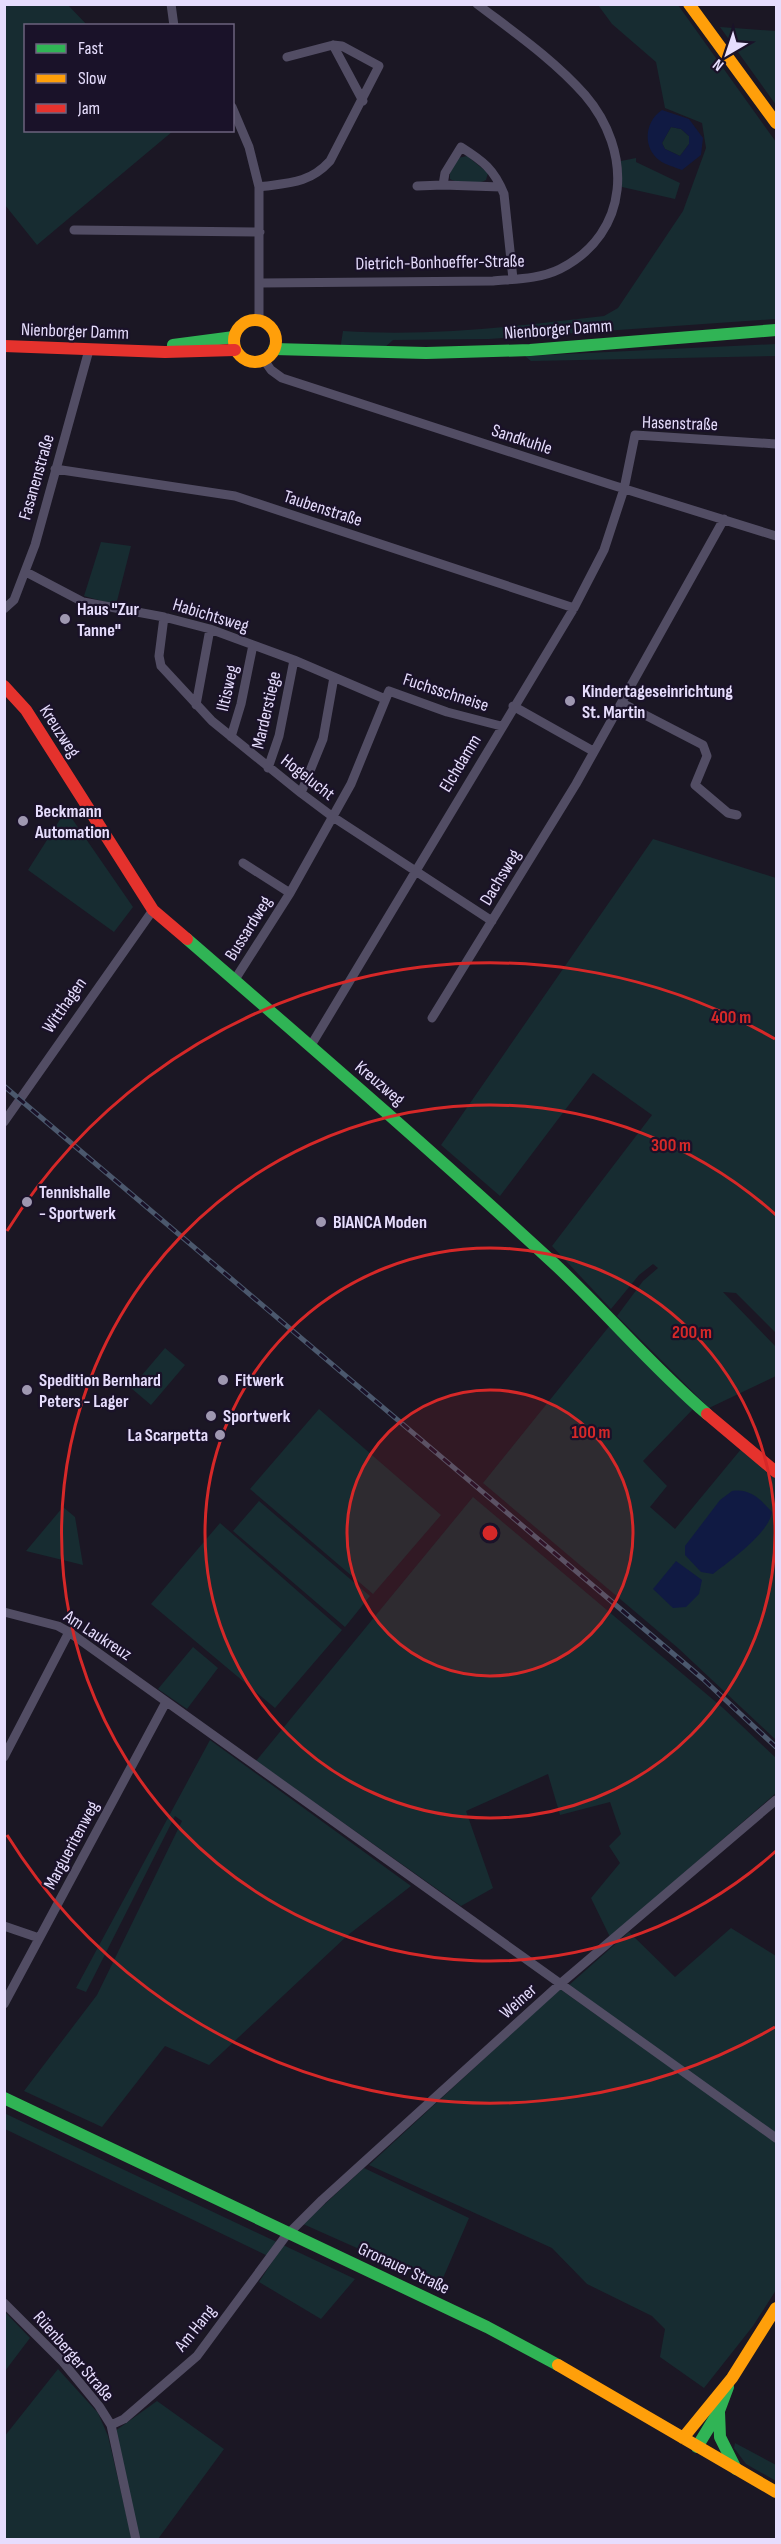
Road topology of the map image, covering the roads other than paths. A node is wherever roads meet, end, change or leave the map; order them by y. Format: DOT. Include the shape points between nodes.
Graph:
graph roads {
  1 [pos="171,4"];
  2 [pos="477,4"];
  3 [pos="689,4"];
  4 [pos="174,24"];
  5 [pos="333,45"];
  6 [pos="287,57"];
  7 [pos="363,101"];
  8 [pos="234,112"];
  9 [pos="777,123"];
  10 [pos="443,185"];
  11 [pos="417,186"];
  12 [pos="259,187"];
  13 [pos="501,187"];
  14 [pos="74,230"];
  15 [pos="260,232"];
  16 [pos="513,279"];
  17 [pos="261,283"];
  18 [pos="259,320"];
  19 [pos="777,330"];
  20 [pos="234,337"];
  21 [pos="275,343"];
  22 [pos="4,346"];
  23 [pos="89,350"];
  24 [pos="235,350"];
  25 [pos="144,351"];
  26 [pos="264,360"];
  27 [pos="777,444"];
  28 [pos="55,469"];
  29 [pos="624,489"];
  30 [pos="724,519"];
  31 [pos="777,536"];
  32 [pos="26,572"];
  33 [pos="574,608"];
  34 [pos="4,609"];
  35 [pos="164,617"];
  36 [pos="210,629"];
  37 [pos="253,645"];
  38 [pos="294,660"];
  39 [pos="334,677"];
  40 [pos="4,686"];
  41 [pos="385,699"];
  42 [pos="622,703"];
  43 [pos="196,705"];
  44 [pos="513,706"];
  45 [pos="501,726"];
  46 [pos="231,738"];
  47 [pos="593,751"];
  48 [pos="268,768"];
  49 [pos="301,793"];
  50 [pos="737,815"];
  51 [pos="333,817"];
  52 [pos="243,863"];
  53 [pos="415,871"];
  54 [pos="290,893"];
  55 [pos="153,910"];
  56 [pos="492,921"];
  57 [pos="234,981"];
  58 [pos="432,1018"];
  59 [pos="310,1047"];
  60 [pos="4,1122"];
  61 [pos="777,1472"];
  62 [pos="4,1612"];
  63 [pos="69,1632"];
  64 [pos="166,1702"];
  65 [pos="4,1757"];
  66 [pos="777,1800"];
  67 [pos="4,1926"];
  68 [pos="39,1938"];
  69 [pos="560,1984"];
  70 [pos="4,2004"];
  71 [pos="4,2098"];
  72 [pos="777,2138"];
  73 [pos="288,2233"];
  74 [pos="4,2303"];
  75 [pos="777,2308"];
  76 [pos="732,2378"];
  77 [pos="719,2411"];
  78 [pos="111,2425"];
  79 [pos="683,2438"];
  80 [pos="697,2447"];
  81 [pos="736,2470"];
  82 [pos="777,2492"];
  83 [pos="136,2540"];
  1 -- 4 [label="street"];
  2 -- 16 [label="street, Dietrich-Bonhoeffer-Straße" via="550,60 585,96 609,132 615,152 619,187 614,212 600,236 559,270"];
  3 -- 9 [label="main road"];
  5 -- 6 [label="street"];
  5 -- 7 [label="street"];
  5 -- 7 [label="street" via="379,66"];
  7 -- 12 [label="street" via="321,171 301,181"];
  8 -- 12 [label="street" via="249,147"];
  10 -- 11 [label="street"];
  10 -- 13 [label="street"];
  10 -- 13 [label="street" via="445,173 461,147 486,163"];
  12 -- 15 [label="street"];
  13 -- 16 [label="street" via="507,207"];
  14 -- 15 [label="street"];
  15 -- 17 [label="street"];
  16 -- 17 [label="street, Dietrich-Bonhoeffer-Straße"];
  17 -- 18 [label="street"];
  18 -- 20 [label="main road" via="242,324"];
  18 -- 21 [label="main road" via="269,326"];
  19 -- 21 [label="main road, Nienborger Damm" via="530,350 342,353"];
  20 -- 24 [label="main road"];
  20 -- 25 [label="main road, Nienborger Damm"];
  21 -- 26 [label="main road"];
  22 -- 23 [label="main road, Nienborger Damm"];
  23 -- 25 [label="main road, Nienborger Damm"];
  23 -- 28 [label="street, Fasanenstraße"];
  24 -- 25 [label="main road, Nienborger Damm"];
  24 -- 26 [label="main road" via="251,362"];
  26 -- 29 [label="street, Sandkuhle" via="282,378"];
  27 -- 29 [label="street, Hasenstraße" via="635,435"];
  28 -- 32 [label="street, Fasanenstraße"];
  28 -- 33 [label="street, Taubenstraße" via="235,496"];
  29 -- 30 [label="street, Sandkuhle"];
  29 -- 33 [label="street, Elchdamm" via="604,550"];
  30 -- 31 [label="street, Sandkuhle"];
  30 -- 42 [label="street, Dachsweg"];
  32 -- 34 [label="street, Fasanenstraße" via="14,600"];
  32 -- 35 [label="street, Habichtsweg" via="83,602"];
  33 -- 44 [label="street, Elchdamm"];
  35 -- 36 [label="street, Habichtsweg"];
  35 -- 43 [label="street, Hogelucht" via="161,666"];
  36 -- 37 [label="street, Habichtsweg"];
  36 -- 43 [label="street"];
  37 -- 38 [label="street, Habichtsweg"];
  37 -- 46 [label="street, Iltisweg"];
  38 -- 39 [label="street, Habichtsweg"];
  38 -- 48 [label="street, Marderstiege" via="279,736"];
  39 -- 41 [label="street, Habichtsweg"];
  39 -- 49 [label="street" via="322,739"];
  40 -- 55 [label="main road, Kreuzweg" via="34,722"];
  41 -- 45 [label="street, Fuchsschneise" via="389,691"];
  41 -- 51 [label="street, Bussardweg" via="365,754"];
  42 -- 47 [label="street, Dachsweg"];
  42 -- 50 [label="street" via="703,746 706,756 695,785 728,813"];
  43 -- 46 [label="street, Hogelucht"];
  44 -- 45 [label="street, Elchdamm"];
  44 -- 47 [label="street"];
  45 -- 53 [label="street, Elchdamm"];
  46 -- 48 [label="street, Hogelucht"];
  47 -- 56 [label="street, Dachsweg"];
  48 -- 49 [label="street, Hogelucht"];
  49 -- 51 [label="street, Hogelucht"];
  51 -- 53 [label="street, Hogelucht"];
  51 -- 54 [label="street, Bussardweg"];
  52 -- 54 [label="street, Bussardweg"];
  53 -- 56 [label="street, Hogelucht"];
  53 -- 59 [label="street, Elchdamm" via="344,996"];
  54 -- 57 [label="street, Bussardweg"];
  55 -- 57 [label="main road, Kreuzweg"];
  55 -- 60 [label="street, Witthagen"];
  56 -- 58 [label="street, Dachsweg"];
  57 -- 59 [label="main road, Kreuzweg"];
  59 -- 61 [label="main road, Kreuzweg" via="447,1164 597,1303 679,1390"];
  62 -- 63 [label="street, Am Laukreuz"];
  63 -- 64 [label="street, Am Laukreuz"];
  63 -- 65 [label="street"];
  64 -- 68 [label="street, Margueritenweg"];
  64 -- 69 [label="street, Am Laukreuz"];
  66 -- 69 [label="street, Weiner"];
  67 -- 68 [label="street"];
  68 -- 70 [label="street, Margueritenweg"];
  69 -- 72 [label="street, Am Laukreuz"];
  69 -- 73 [label="street, Weiner"];
  71 -- 73 [label="main road, Gronauer Straße"];
  73 -- 78 [label="street, Am Hang" via="197,2356"];
  73 -- 79 [label="main road, Gronauer Straße" via="487,2327"];
  74 -- 78 [label="street, Rüenberger Straße" via="62,2361"];
  75 -- 76 [label="main road"];
  76 -- 77 [label="main road"];
  76 -- 79 [label="main road"];
  77 -- 80 [label="main road"];
  77 -- 81 [label="main road" via="720,2437"];
  78 -- 83 [label="street, Rüenberger Straße"];
  79 -- 80 [label="main road, Gronauer Straße"];
  80 -- 81 [label="main road, Gronauer Straße"];
  81 -- 82 [label="main road, Gronauer Straße"];
}
